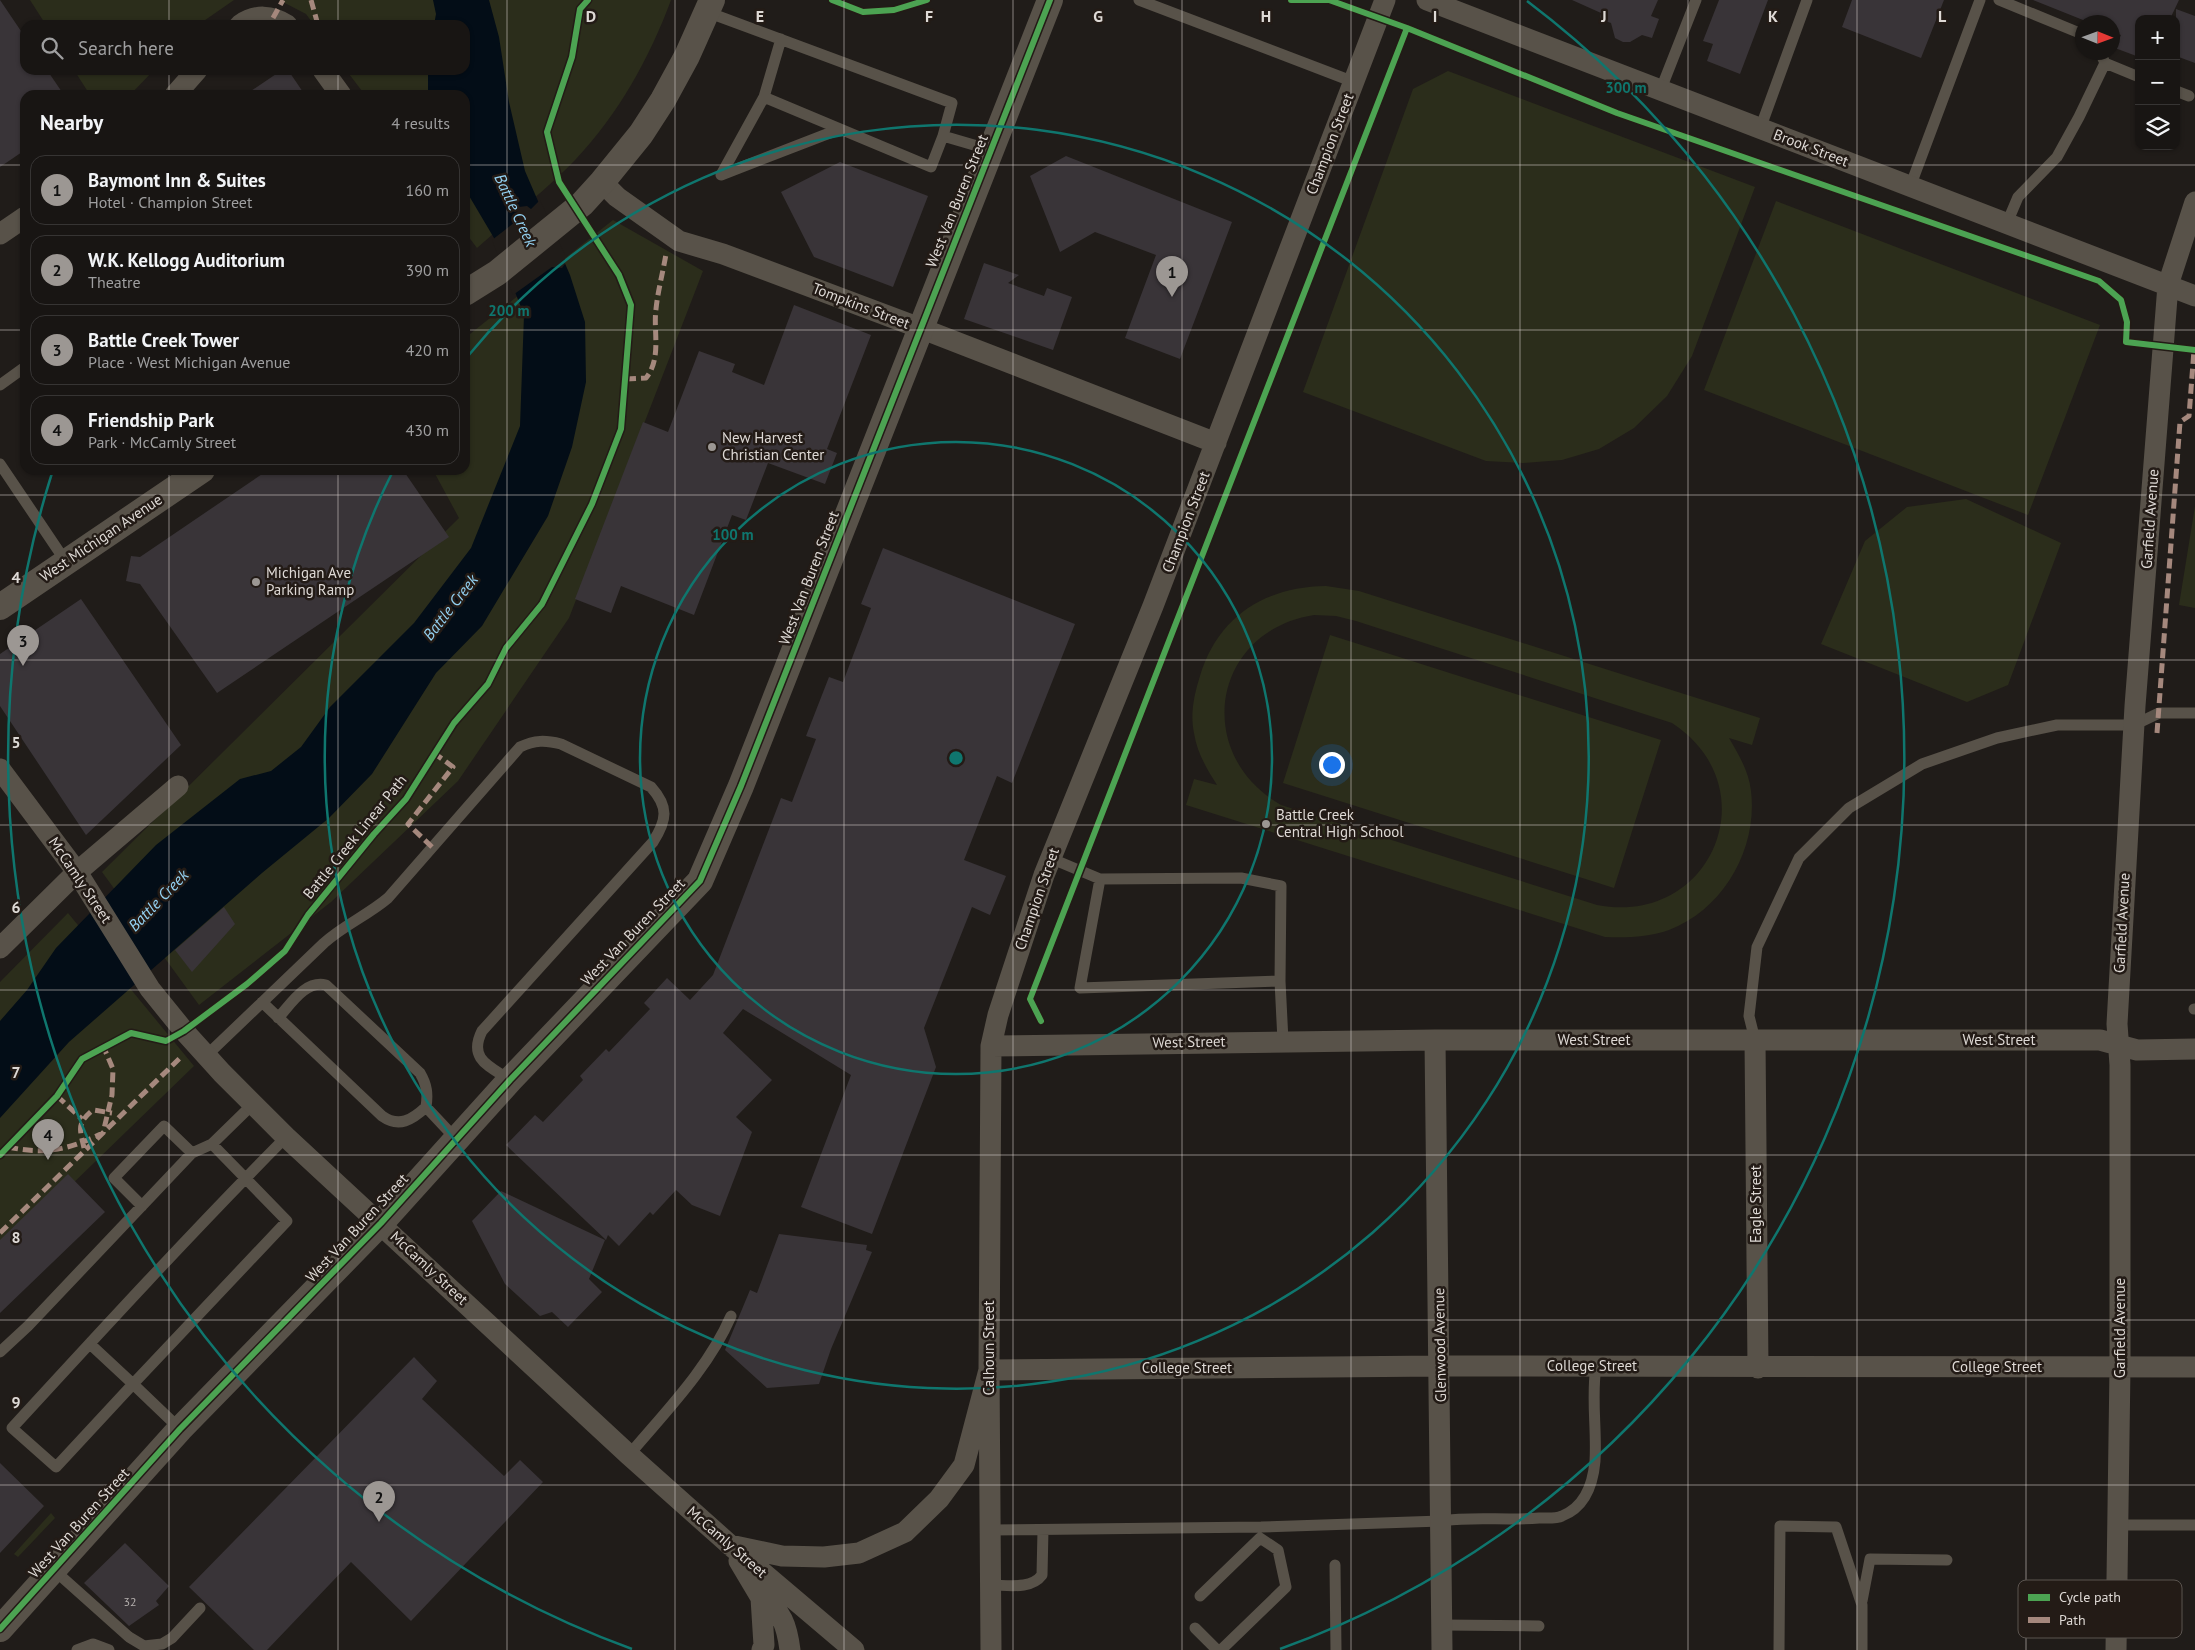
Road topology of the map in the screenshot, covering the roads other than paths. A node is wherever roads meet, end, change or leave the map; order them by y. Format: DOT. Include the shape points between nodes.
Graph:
graph roads {
  1 [pos="1050,0"];
  2 [pos="1139,0"];
  3 [pos="1385,0"];
  4 [pos="1427,0"];
  5 [pos="1696,0"];
  6 [pos="1806,0"];
  7 [pos="1980,0"];
  8 [pos="1999,0"];
  9 [pos="709,6"];
  10 [pos="251,20"];
  11 [pos="271,20"];
  12 [pos="2075,31"];
  13 [pos="781,39"];
  14 [pos="2102,60"];
  15 [pos="2107,60"];
  16 [pos="193,75"];
  17 [pos="327,75"];
  18 [pos="2135,75"];
  19 [pos="1354,82"];
  20 [pos="181,90"];
  21 [pos="337,90"];
  22 [pos="1661,90"];
  23 [pos="2180,93"];
  24 [pos="2189,96"];
  25 [pos="764,97"];
  26 [pos="840,129"];
  27 [pos="1760,129"];
  28 [pos="943,136"];
  29 [pos="991,150"];
  30 [pos="602,182"];
  31 [pos="1910,186"];
  32 [pos="2195,202"];
  33 [pos="20,220"];
  34 [pos="2007,223"];
  35 [pos="0,234"];
  36 [pos="470,284"];
  37 [pos="2168,285"];
  38 [pos="2195,296"];
  39 [pos="920,328"];
  40 [pos="20,370"];
  41 [pos="0,384"];
  42 [pos="1216,443"];
  43 [pos="0,464"];
  44 [pos="195,475"];
  45 [pos="66,562"];
  46 [pos="0,607"];
  47 [pos="2195,713"];
  48 [pos="2134,725"];
  49 [pos="0,769"];
  50 [pos="178,786"];
  51 [pos="1050,858"];
  52 [pos="77,872"];
  53 [pos="1100,879"];
  54 [pos="0,948"];
  55 [pos="1280,980"];
  56 [pos="262,1002"];
  57 [pos="278,1018"];
  58 [pos="1435,1040"];
  59 [pos="1755,1040"];
  60 [pos="1283,1041"];
  61 [pos="2118,1045"];
  62 [pos="991,1046"];
  63 [pos="2195,1049"];
  64 [pos="206,1056"];
  65 [pos="510,1080"];
  66 [pos="253,1104"];
  67 [pos="426,1107"];
  68 [pos="286,1137"];
  69 [pos="456,1139"];
  70 [pos="212,1144"];
  71 [pos="192,1153"];
  72 [pos="244,1179"];
  73 [pos="142,1206"];
  74 [pos="381,1223"];
  75 [pos="731,1316"];
  76 [pos="90,1344"];
  77 [pos="0,1352"];
  78 [pos="1440,1366"];
  79 [pos="1596,1366"];
  80 [pos="2120,1367"];
  81 [pos="2195,1367"];
  82 [pos="1758,1368"];
  83 [pos="989,1370"];
  84 [pos="133,1384"];
  85 [pos="180,1429"];
  86 [pos="629,1455"];
  87 [pos="1441,1521"];
  88 [pos="2117,1525"];
  89 [pos="2195,1525"];
  90 [pos="990,1530"];
  91 [pos="1043,1530"];
  92 [pos="1261,1533"];
  93 [pos="730,1546"];
  94 [pos="1947,1560"];
  95 [pos="1335,1565"];
  96 [pos="54,1570"];
  97 [pos="2117,1580"];
  98 [pos="991,1585"];
  99 [pos="1200,1596"];
  100 [pos="761,1598"];
  101 [pos="1862,1605"];
  102 [pos="200,1608"];
  103 [pos="1442,1625"];
  104 [pos="1539,1626"];
  105 [pos="0,1628"];
  106 [pos="1195,1628"];
  107 [pos="77,1650"];
  108 [pos="109,1650"];
  109 [pos="762,1650"];
  110 [pos="790,1650"];
  111 [pos="854,1650"];
  112 [pos="991,1650"];
  113 [pos="1217,1650"];
  114 [pos="1221,1650"];
  115 [pos="1336,1650"];
  116 [pos="1442,1650"];
  117 [pos="1779,1650"];
  118 [pos="1862,1650"];
  1 -- 29 [label="street, West Van Buren Street"];
  2 -- 19 [label="lane"];
  3 -- 19 [label="street, Champion Street"];
  4 -- 22 [label="street, Brook Street"];
  5 -- 22 [label="lane"];
  6 -- 27 [label="lane"];
  7 -- 31 [label="lane"];
  8 -- 12 [label="lane"];
  9 -- 13 [label="lane"];
  9 -- 30 [label="street" via="663,100 641,134"];
  10 -- 11 [label="street" via="257,17"];
  13 -- 25 [label="lane"];
  13 -- 28 [label="lane" via="952,103"];
  14 -- 34 [label="lane" via="2079,117 2057,157 2018,197"];
  15 -- 18 [label="lane"];
  16 -- 20 [label="street"];
  17 -- 21 [label="street"];
  19 -- 42 [label="street, Champion Street"];
  22 -- 27 [label="street, Brook Street"];
  23 -- 24 [label="lane"];
  25 -- 26 [label="lane"];
  25 -- 26 [label="lane" via="721,175"];
  26 -- 28 [label="lane" via="930,167"];
  27 -- 31 [label="street, Brook Street"];
  28 -- 29 [label="lane"];
  29 -- 39 [label="street, West Van Buren Street"];
  30 -- 36 [label="street" via="582,204 497,273"];
  30 -- 39 [label="street, Tompkins Street" via="617,197 679,241 723,254"];
  31 -- 34 [label="street, Brook Street"];
  32 -- 37 [label="street, Garfield Avenue"];
  33 -- 35 [label="street"];
  34 -- 37 [label="street, Brook Street"];
  37 -- 38 [label="street, Brook Street"];
  37 -- 48 [label="street, Garfield Avenue"];
  39 -- 42 [label="street, Tompkins Street"];
  39 -- 65 [label="street, West Van Buren Street" via="741,786 700,881"];
  40 -- 41 [label="lane"];
  42 -- 51 [label="street, Champion Street"];
  43 -- 45 [label="lane"];
  44 -- 45 [label="street, West Michigan Avenue"];
  45 -- 46 [label="street, West Michigan Avenue"];
  47 -- 48 [label="lane" via="2159,712"];
  48 -- 59 [label="lane" via="2056,725 1997,738 1922,764 1849,808 1799,858 1758,947 1749,1016"];
  48 -- 61 [label="street, Garfield Avenue"];
  49 -- 52 [label="street, McCamly Street"];
  50 -- 52 [label="street"];
  51 -- 53 [label="lane"];
  51 -- 62 [label="street, Champion Street"];
  52 -- 54 [label="street"];
  52 -- 64 [label="street, McCamly Street" via="150,989"];
  53 -- 55 [label="lane" via="1241,878 1281,886"];
  53 -- 55 [label="lane" via="1080,988"];
  55 -- 60 [label="lane"];
  56 -- 57 [label="lane"];
  56 -- 64 [label="lane"];
  56 -- 65 [label="lane" via="338,930 374,910 388,898 520,747 534,740 561,744 650,787 662,799 664,815 661,830 653,842 482,1031 476,1043 478,1054 486,1064"];
  57 -- 67 [label="lane" via="391,1123 412,1119"];
  57 -- 67 [label="lane" via="308,986 316,983 326,985 420,1073 428,1095"];
  58 -- 59 [label="street, West Street"];
  58 -- 60 [label="street, West Street"];
  58 -- 78 [label="street, Glenwood Avenue"];
  59 -- 61 [label="street, West Street" via="2100,1040"];
  59 -- 82 [label="street, Eagle Street"];
  60 -- 62 [label="street, West Street"];
  61 -- 63 [label="street, West Street" via="2137,1050"];
  61 -- 80 [label="street, Garfield Avenue"];
  62 -- 83 [label="street, Calhoun Street"];
  64 -- 66 [label="street, McCamly Street"];
  65 -- 69 [label="street, West Van Buren Street"];
  66 -- 68 [label="street, McCamly Street"];
  66 -- 70 [label="lane"];
  67 -- 69 [label="lane"];
  68 -- 72 [label="lane"];
  68 -- 74 [label="street, McCamly Street"];
  69 -- 74 [label="street, West Van Buren Street"];
  70 -- 71 [label="lane"];
  70 -- 72 [label="lane"];
  71 -- 73 [label="lane"];
  71 -- 73 [label="lane" via="164,1126 114,1178"];
  72 -- 76 [label="lane"];
  72 -- 84 [label="lane" via="287,1221"];
  73 -- 77 [label="lane"];
  74 -- 85 [label="street, West Van Buren Street"];
  74 -- 86 [label="street, McCamly Street"];
  75 -- 86 [label="lane" via="707,1361"];
  76 -- 84 [label="lane"];
  76 -- 84 [label="lane" via="12,1428 56,1466"];
  78 -- 79 [label="street, College Street"];
  78 -- 83 [label="street, College Street"];
  78 -- 87 [label="street, Glenwood Avenue"];
  79 -- 82 [label="street, College Street"];
  79 -- 87 [label="lane" via="1592,1388 1595,1460 1591,1489 1578,1506 1561,1517"];
  80 -- 81 [label="street, College Street"];
  80 -- 82 [label="street, College Street"];
  80 -- 88 [label="street, Garfield Avenue"];
  83 -- 90 [label="street, Calhoun Street"];
  83 -- 93 [label="street" via="964,1465 939,1499 905,1532 859,1553 824,1556 782,1556"];
  84 -- 85 [label="lane"];
  85 -- 96 [label="street, West Van Buren Street"];
  86 -- 93 [label="street, McCamly Street"];
  87 -- 92 [label="lane"];
  87 -- 103 [label="street, Glenwood Avenue"];
  88 -- 89 [label="lane"];
  88 -- 97 [label="street, Garfield Avenue"];
  90 -- 91 [label="lane"];
  90 -- 98 [label="street, Calhoun Street"];
  91 -- 92 [label="lane"];
  91 -- 98 [label="lane" via="1042,1575 1038,1581 1023,1585"];
  92 -- 99 [label="lane"];
  92 -- 114 [label="lane" via="1278,1550 1286,1587"];
  93 -- 100 [label="street"];
  93 -- 111 [label="street, McCamly Street"];
  94 -- 101 [label="lane" via="1870,1559"];
  95 -- 115 [label="lane"];
  96 -- 102 [label="lane" via="128,1637 144,1646 162,1644 172,1638"];
  96 -- 105 [label="street, West Van Buren Street"];
  98 -- 112 [label="street, Calhoun Street"];
  100 -- 109 [label="street"];
  100 -- 110 [label="street" via="778,1611 786,1627"];
  101 -- 117 [label="lane" via="1836,1527 1780,1526"];
  101 -- 118 [label="lane"];
  103 -- 104 [label="lane"];
  103 -- 116 [label="street, Glenwood Avenue"];
  106 -- 113 [label="lane"];
  107 -- 108 [label="lane" via="93,1644"];
}
